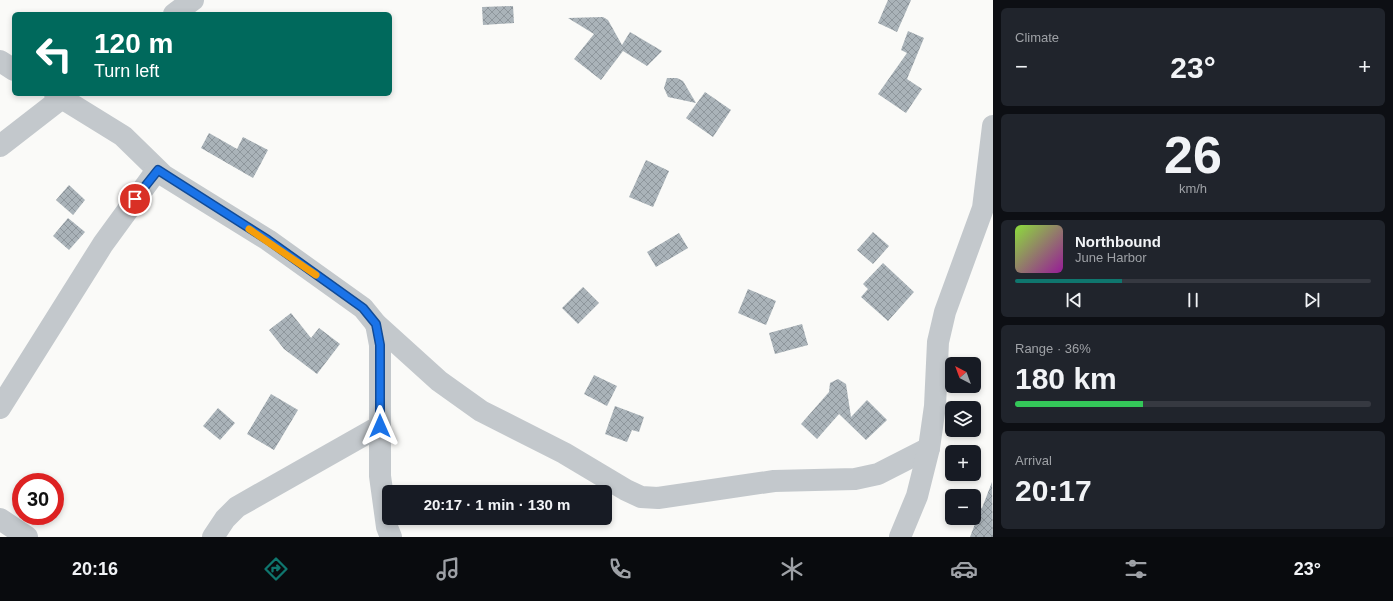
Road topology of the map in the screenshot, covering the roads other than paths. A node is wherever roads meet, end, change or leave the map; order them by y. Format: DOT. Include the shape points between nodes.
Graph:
graph roads {
  1 [pos="193,0"];
  2 [pos="177,12"];
  3 [pos="0,61"];
  4 [pos="12,69"];
  5 [pos="60,96"];
  6 [pos="63,96"];
  7 [pos="993,126"];
  8 [pos="0,146"];
  9 [pos="158,170"];
  10 [pos="376,324"];
  11 [pos="0,408"];
  12 [pos="380,426"];
  13 [pos="929,448"];
  14 [pos="0,519"];
  15 [pos="27,537"];
  16 [pos="213,537"];
  17 [pos="391,537"];
  18 [pos="900,537"];
  1 -- 2 [label="street"];
  3 -- 4 [label="street"];
  5 -- 8 [label="street"];
  6 -- 9 [label="street" via="123,136"];
  7 -- 13 [label="street" via="983,208 938,342 936,406"];
  9 -- 10 [label="street" via="268,240 363,308"];
  9 -- 11 [label="street" via="103,244"];
  10 -- 12 [label="street" via="380,345"];
  10 -- 13 [label="street" via="439,381 481,411 564,453 641,497 658,498 774,482 855,479 878,474"];
  12 -- 16 [label="street" via="237,506"];
  12 -- 17 [label="street" via="380,476 387,527"];
  13 -- 18 [label="street" via="917,496"];
  14 -- 15 [label="street"];
}
